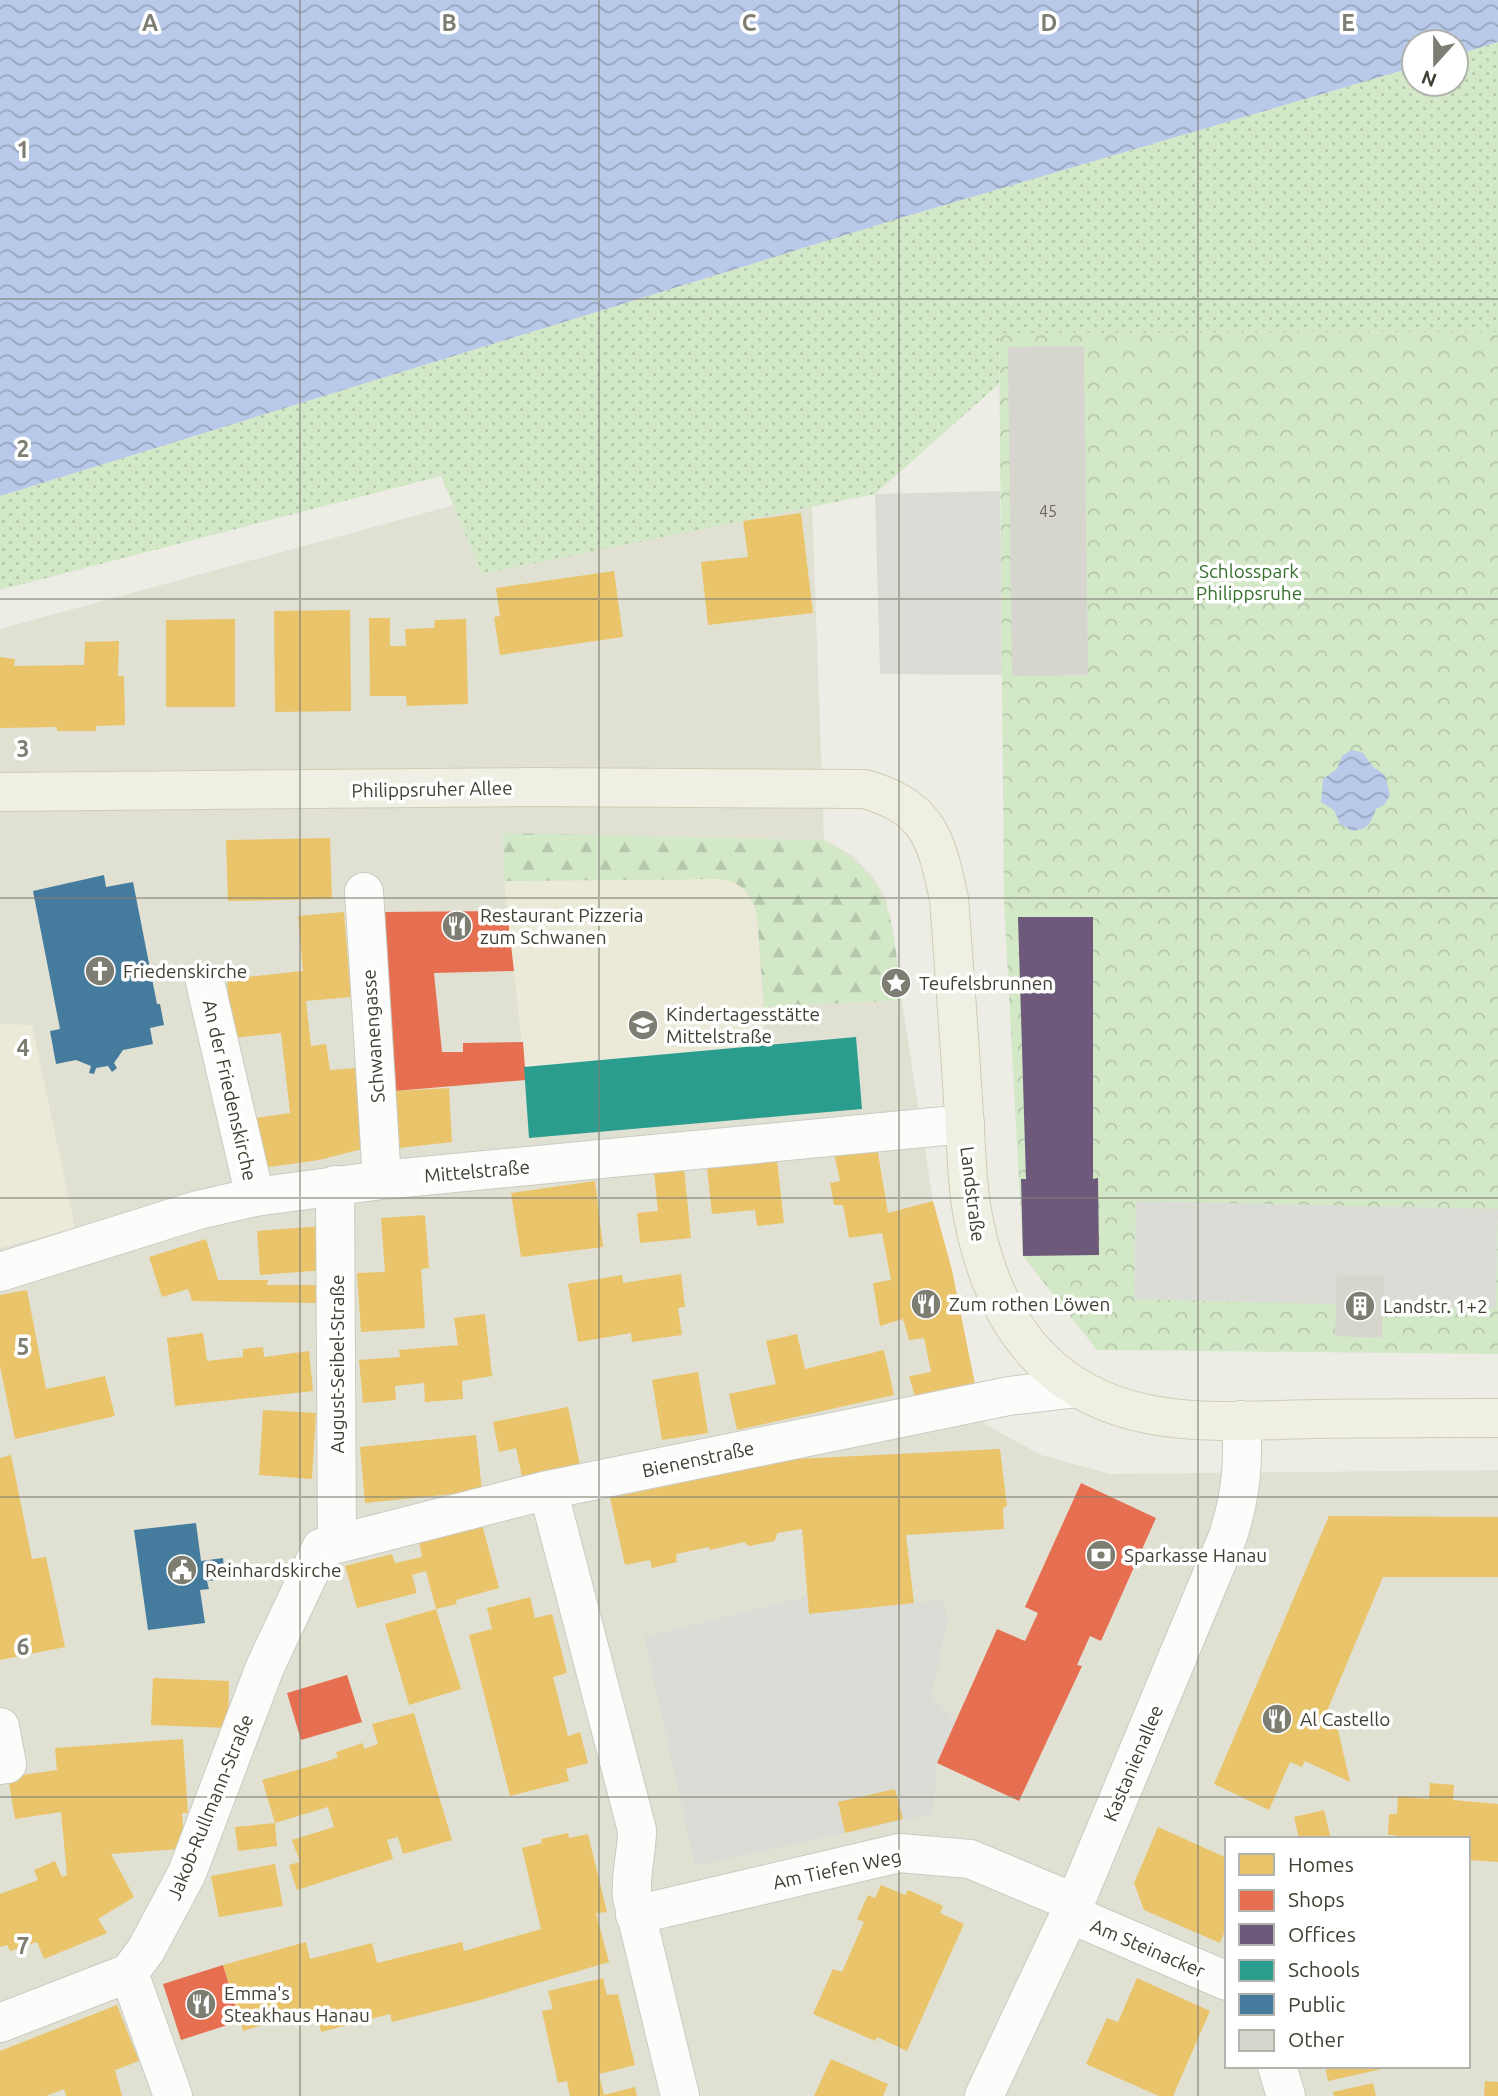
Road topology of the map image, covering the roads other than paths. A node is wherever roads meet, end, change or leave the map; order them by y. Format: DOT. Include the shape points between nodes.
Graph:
graph roads {
  1 [pos="865,789"];
  2 [pos="0,792"];
  3 [pos="364,892"];
  4 [pos="205,982"];
  5 [pos="965,1124"];
  6 [pos="382,1180"];
  7 [pos="335,1185"];
  8 [pos="255,1197"];
  9 [pos="0,1272"];
  10 [pos="1078,1388"];
  11 [pos="1498,1418"];
  12 [pos="1241,1420"];
  13 [pos="548,1490"];
  14 [pos="329,1546"];
  15 [pos="0,1727"];
  16 [pos="0,1765"];
  17 [pos="1072,1908"];
  18 [pos="635,1915"];
  19 [pos="129,1973"];
  20 [pos="1225,1980"];
  21 [pos="0,2023"];
  22 [pos="1279,2068"];
  23 [pos="173,2096"];
  24 [pos="680,2096"];
  25 [pos="984,2096"];
  26 [pos="1286,2096"];
  1 -- 2 [label="main road, Philippsruher Allee"];
  1 -- 5 [label="main road, Landstraße" via="909,807 930,834 942,863 949,899"];
  3 -- 6 [label="street, Schwanengasse"];
  4 -- 8 [label="street, An der Friedenskirche"];
  5 -- 6 [label="street, Mittelstraße"];
  5 -- 10 [label="main road, Landstraße" via="971,1204 996,1298 1027,1346 1059,1377"];
  6 -- 7 [label="street, Mittelstraße"];
  7 -- 8 [label="street, Mittelstraße"];
  7 -- 14 [label="street, August-Seibel-Straße"];
  8 -- 9 [label="street, Mittelstraße" via="198,1210"];
  10 -- 12 [label="main road, Landstraße" via="1131,1410 1165,1417"];
  10 -- 13 [label="street, Bienenstraße" via="996,1398"];
  11 -- 12 [label="main road, Landstraße"];
  12 -- 17 [label="street, Kastanienallee" via="1243,1475 1228,1536"];
  13 -- 14 [label="street, Bienenstraße"];
  13 -- 18 [label="street" via="636,1830 631,1885"];
  14 -- 19 [label="street, Jakob-Rullmann-Straße" via="265,1667 187,1873"];
  15 -- 16 [label="street" via="6,1764"];
  17 -- 18 [label="street, Am Tiefen Weg" via="970,1859 899,1853"];
  17 -- 20 [label="street, Am Steinacker"];
  17 -- 25 [label="street, Kastanienallee"];
  18 -- 24 [label="street"];
  19 -- 21 [label="street"];
  19 -- 23 [label="street"];
  22 -- 26 [label="street"];
}
